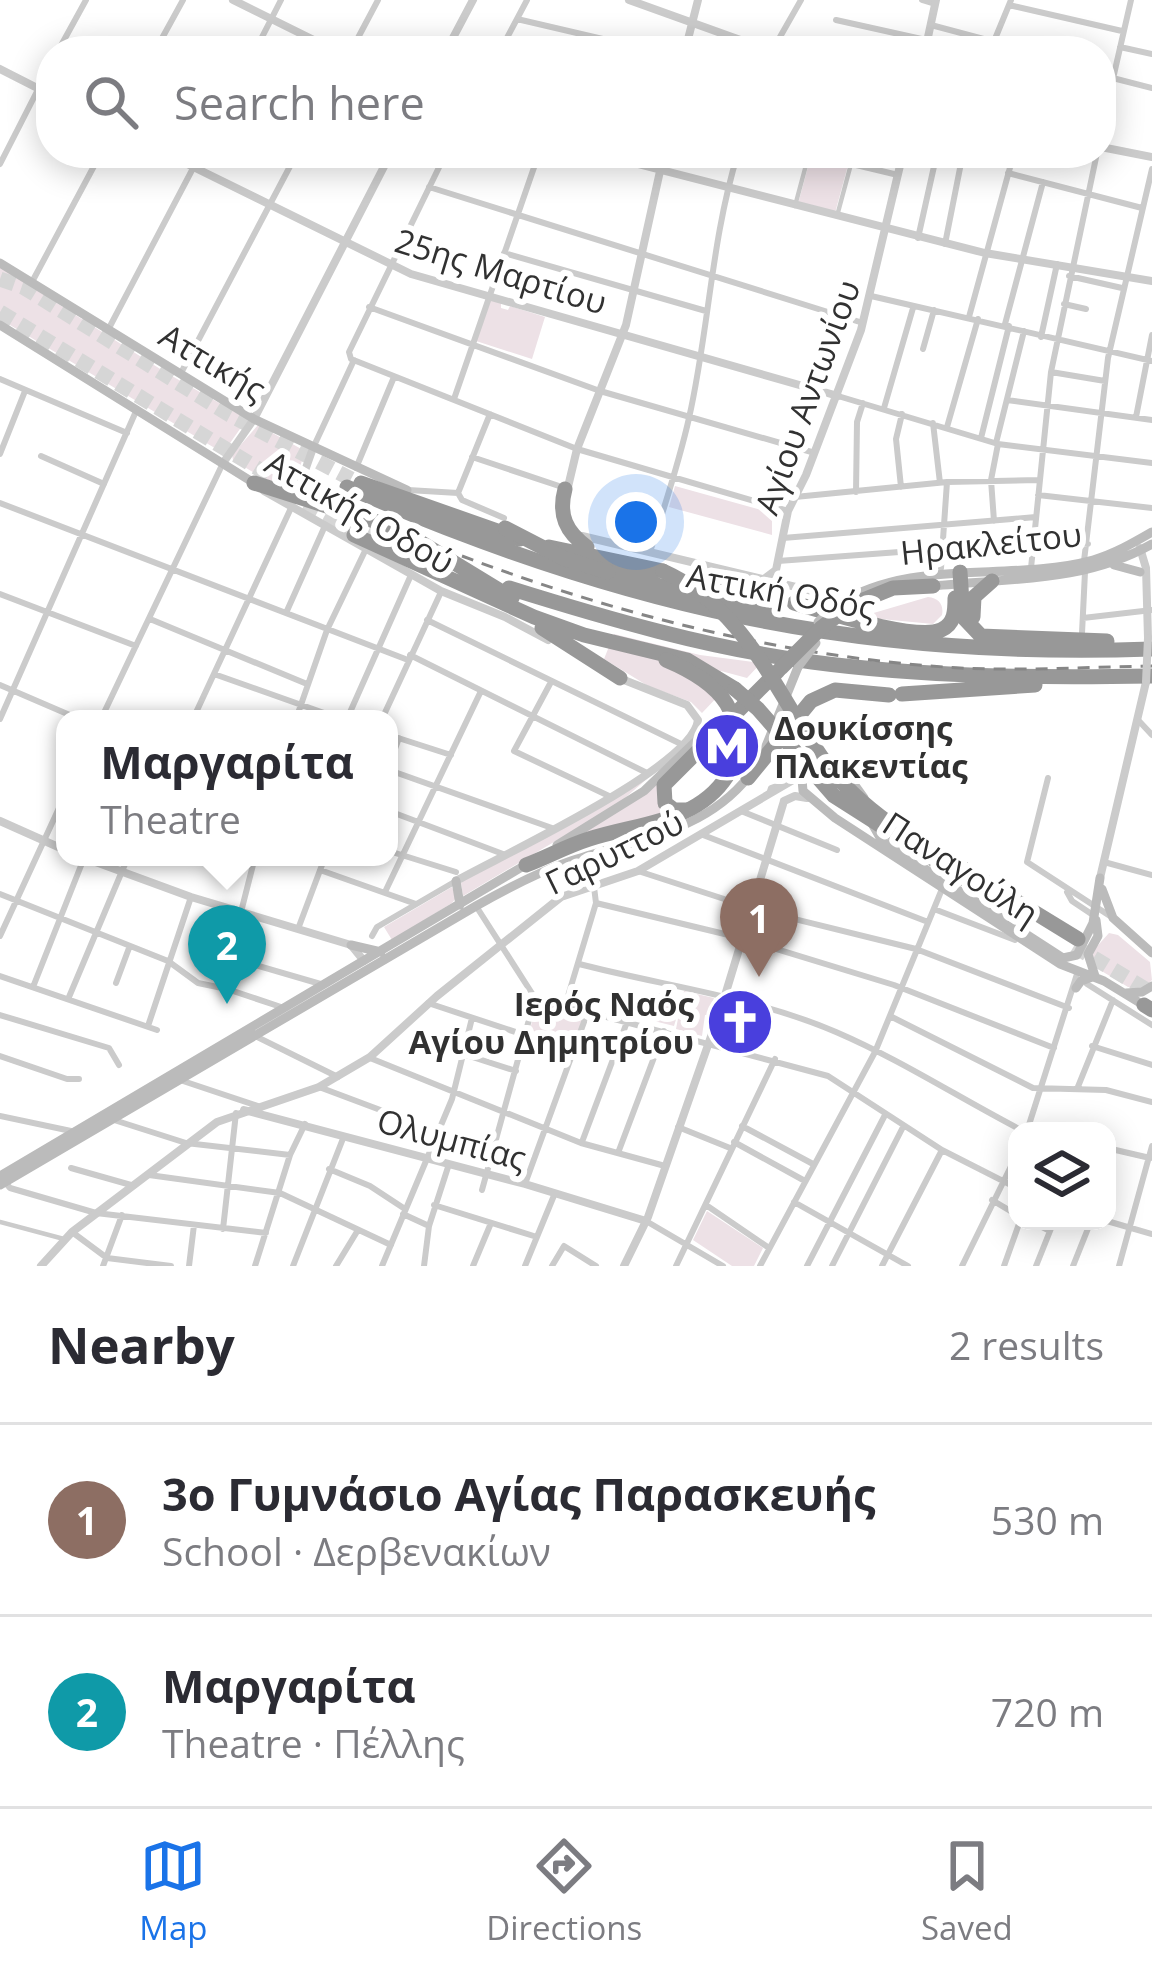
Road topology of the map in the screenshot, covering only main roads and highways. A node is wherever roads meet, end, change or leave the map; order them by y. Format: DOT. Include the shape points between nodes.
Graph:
graph roads {
  1 [pos="0,263"];
  2 [pos="0,325"];
  3 [pos="351,478"];
  4 [pos="254,482"];
  5 [pos="565,488"];
  6 [pos="407,490"];
  7 [pos="499,522"];
  8 [pos="1152,532"];
  9 [pos="354,535"];
  10 [pos="585,542"];
  11 [pos="1152,544"];
  12 [pos="1135,547"];
  13 [pos="501,550"];
  14 [pos="1108,565"];
  15 [pos="1084,567"];
  16 [pos="664,569"];
  17 [pos="1146,572"];
  18 [pos="954,576"];
  19 [pos="992,581"];
  20 [pos="933,586"];
  21 [pos="908,590"];
  22 [pos="510,598"];
  23 [pos="848,604"];
  24 [pos="934,631"];
  25 [pos="845,636"];
  26 [pos="996,638"];
  27 [pos="1150,640"];
  28 [pos="668,657"];
  29 [pos="778,664"];
  30 [pos="620,678"];
  31 [pos="1150,683"];
  32 [pos="825,693"];
  33 [pos="812,770"];
  34 [pos="748,778"];
  35 [pos="851,780"];
  36 [pos="702,811"];
  37 [pos="828,813"];
  38 [pos="526,865"];
  39 [pos="458,877"];
  40 [pos="982,885"];
  41 [pos="460,905"];
  42 [pos="1088,931"];
  43 [pos="1126,932"];
  44 [pos="1151,951"];
  45 [pos="381,952"];
  46 [pos="364,966"];
  47 [pos="1078,971"];
  48 [pos="345,973"];
  49 [pos="1086,983"];
  50 [pos="1152,986"];
  51 [pos="1117,996"];
  52 [pos="1150,1009"];
  53 [pos="2,1181"];
  1 -- 3 [label="main road, Αττικής"];
  2 -- 4 [label="main road, Αττικής Οδού"];
  3 -- 6 [label="main road, Αττικής"];
  3 -- 13 [label="highway, Αττική Οδός"];
  3 -- 16 [label="highway" via="509,537"];
  4 -- 22 [label="highway" via="293,502 396,528"];
  5 -- 10 [label="highway" via="566,526"];
  6 -- 7 [label="highway"];
  7 -- 10 [label="highway"];
  7 -- 25 [label="highway, bridge" via="566,560"];
  8 -- 12 [label="main road, Ηρακλείτου"];
  9 -- 22 [label="highway"];
  10 -- 16 [label="highway"];
  11 -- 12 [label="main road, Ηρακλείτου"];
  12 -- 14 [label="main road, Ηρακλείτου"];
  12 -- 15 [label="main road, Ηρακλείτου"];
  13 -- 24 [label="highway"];
  13 -- 25 [label="highway, Αττική Οδός" via="722,615"];
  14 -- 15 [label="main road, Ηρακλείτου"];
  14 -- 17 [label="main road"];
  15 -- 18 [label="main road, Ηρακλείτου"];
  15 -- 19 [label="main road, Ηρακλείτου"];
  16 -- 29 [label="highway, bridge" via="707,597"];
  18 -- 19 [label="main road, Ηρακλείτου"];
  18 -- 20 [label="main road, Ηρακλείτου"];
  18 -- 23 [label="main road, Ηρακλείτου" via="899,578"];
  18 -- 24 [label="highway" via="953,618"];
  18 -- 26 [label="highway" via="965,622"];
  19 -- 26 [label="highway" via="971,610"];
  20 -- 21 [label="main road, Ηρακλείτου"];
  20 -- 23 [label="highway" via="892,588"];
  21 -- 23 [label="main road, Ηρακλείτου"];
  21 -- 24 [label="highway" via="945,597 950,615"];
  22 -- 28 [label="highway"];
  22 -- 30 [label="highway"];
  22 -- 31 [label="highway, Αττική Οδός" via="788,659"];
  23 -- 29 [label="highway, bridge"];
  25 -- 27 [label="highway, Αττική Οδός" via="1022,650"];
  26 -- 27 [label="highway"];
  28 -- 36 [label="highway, bridge" via="710,683 734,720 733,760"];
  28 -- 40 [label="highway, bridge" via="746,697 852,811"];
  29 -- 34 [label="main road" via="772,734"];
  29 -- 36 [label="highway" via="664,785 669,807"];
  29 -- 38 [label="main road" via="644,791"];
  29 -- 40 [label="highway, bridge" via="824,759 861,801"];
  31 -- 32 [label="highway"];
  32 -- 33 [label="highway" via="806,718"];
  32 -- 34 [label="highway" via="805,706"];
  33 -- 35 [label="main road"];
  33 -- 36 [label="main road" via="803,749 785,746 741,795"];
  33 -- 37 [label="main road, Παναγούλη" via="802,788"];
  34 -- 36 [label="main road"];
  35 -- 37 [label="main road" via="853,801"];
  35 -- 42 [label="main road, Παναγούλη" via="882,841 1063,958 1074,957"];
  36 -- 38 [label="highway" via="584,840"];
  36 -- 46 [label="main road" via="679,828 554,868"];
  37 -- 47 [label="main road, Παναγούλη"];
  38 -- 41 [label="main road"];
  39 -- 41 [label="main road"];
  40 -- 42 [label="highway"];
  41 -- 45 [label="main road"];
  42 -- 43 [label="main road"];
  42 -- 43 [label="main road, Παναγούλη" via="1100,878 1103,900"];
  42 -- 47 [label="main road"];
  42 -- 49 [label="main road"];
  43 -- 44 [label="main road, Παναγούλη"];
  45 -- 46 [label="main road"];
  45 -- 48 [label="main road" via="346,945"];
  46 -- 48 [label="main road"];
  46 -- 53 [label="main road"];
  47 -- 49 [label="main road, Παναγούλη"];
  48 -- 53 [label="main road"];
  49 -- 51 [label="main road, Παναγούλη"];
  50 -- 51 [label="main road"];
  51 -- 52 [label="main road, Παναγούλη"];
}
